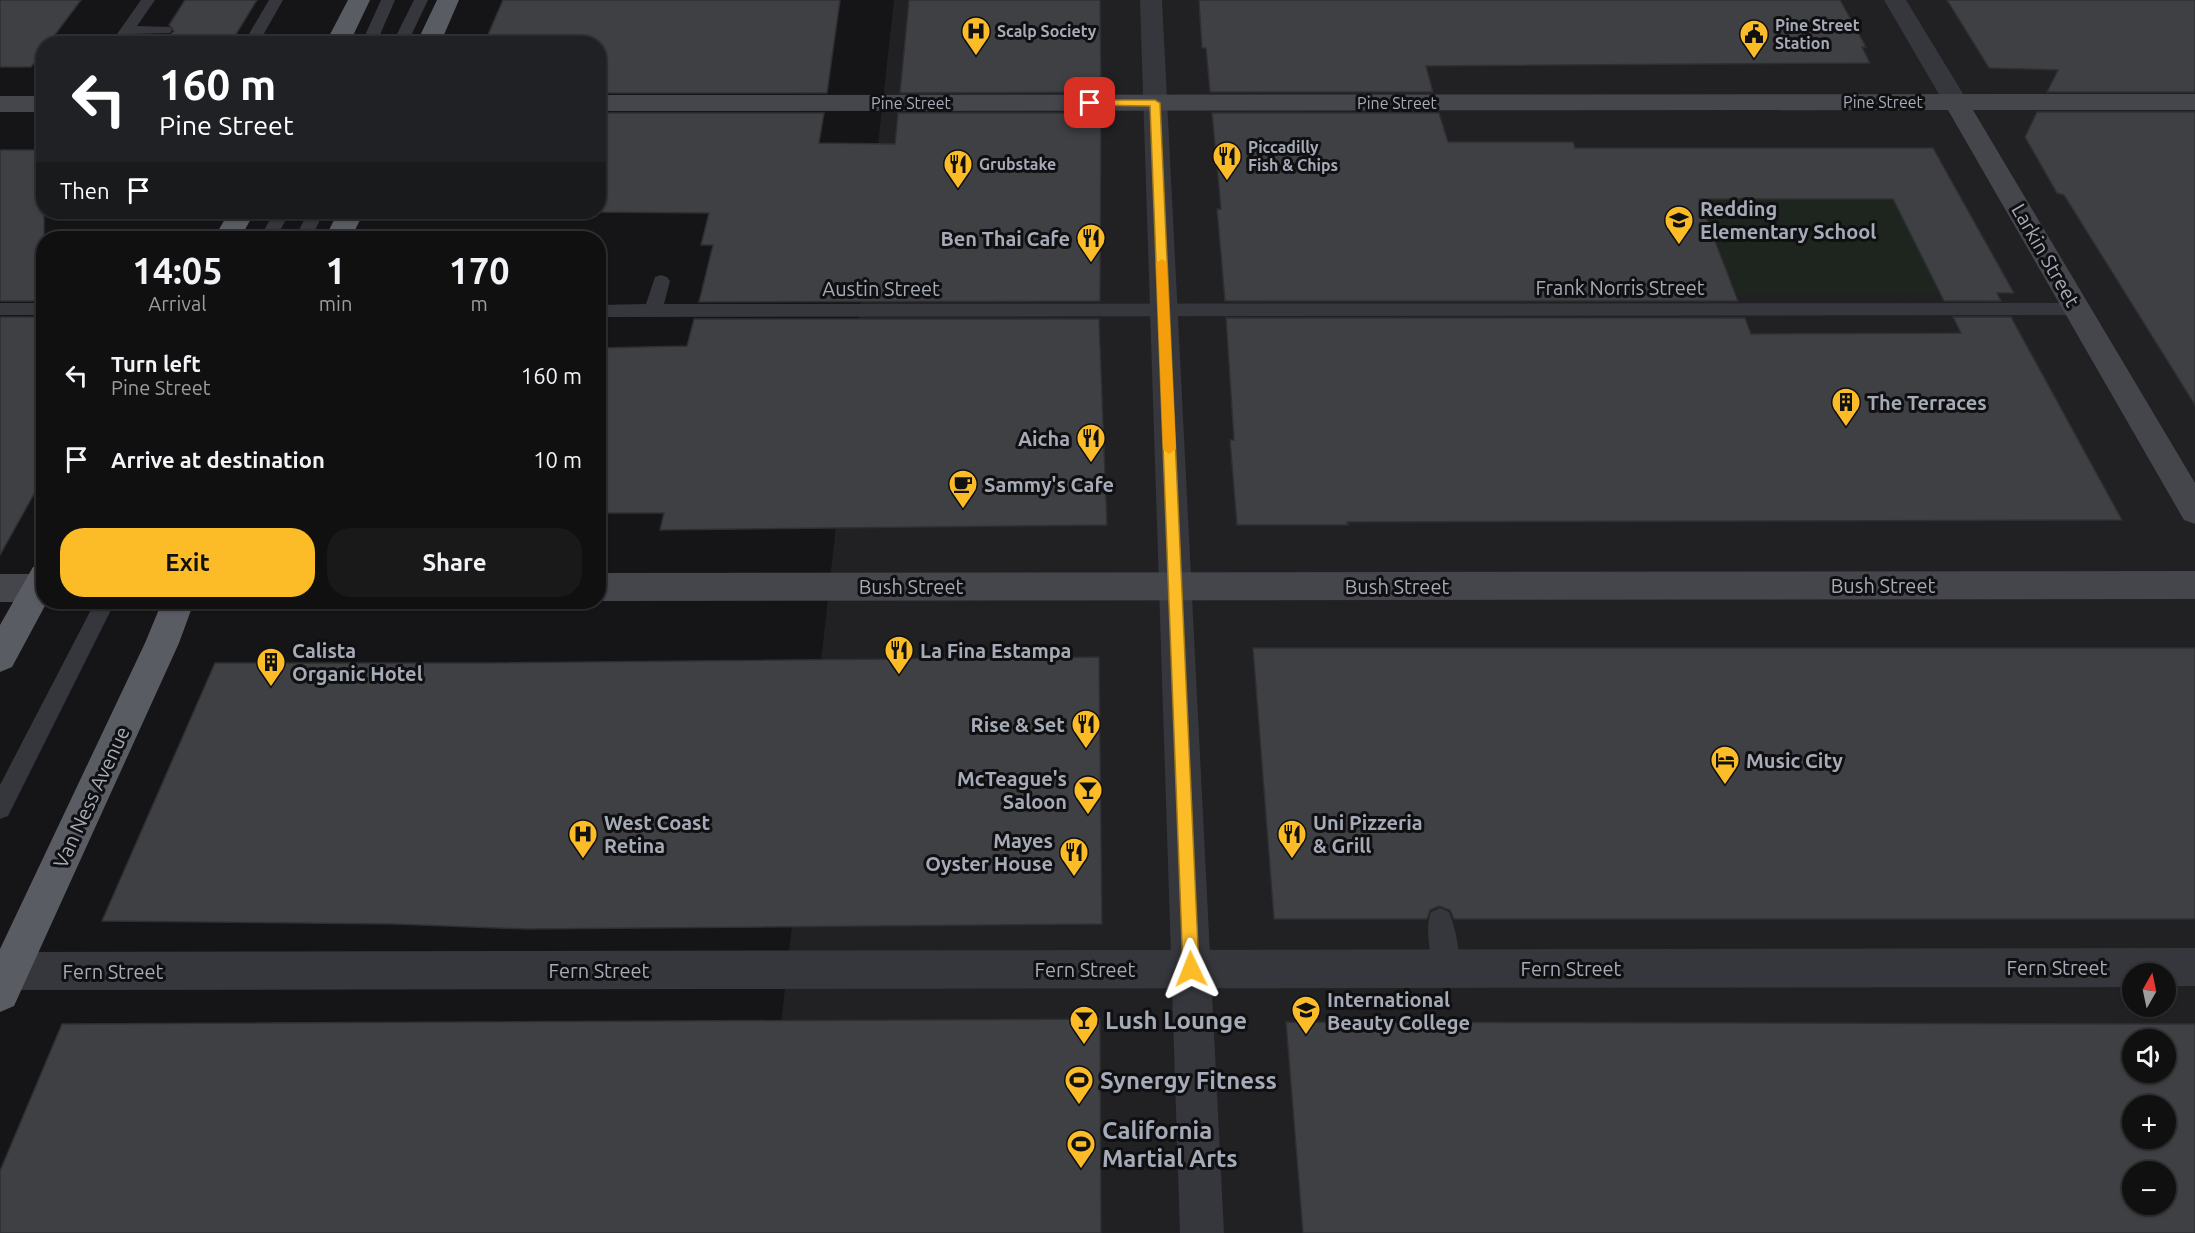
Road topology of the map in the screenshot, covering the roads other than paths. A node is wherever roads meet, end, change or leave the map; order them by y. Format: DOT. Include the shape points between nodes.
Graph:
graph roads {
  1 [pos="148,0"];
  2 [pos="276,0"];
  3 [pos="359,0"];
  4 [pos="388,0"];
  5 [pos="421,0"];
  6 [pos="448,0"];
  7 [pos="1151,0"];
  8 [pos="1895,0"];
  9 [pos="127,30"];
  10 [pos="165,30"];
  11 [pos="238,31"];
  12 [pos="123,36"];
  13 [pos="251,36"];
  14 [pos="255,36"];
  15 [pos="341,36"];
  16 [pos="372,36"];
  17 [pos="403,36"];
  18 [pos="432,36"];
  19 [pos="1956,102"];
  20 [pos="2195,102"];
  21 [pos="1155,103"];
  22 [pos="0,104"];
  23 [pos="36,104"];
  24 [pos="606,104"];
  25 [pos="661,281"];
  26 [pos="0,309"];
  27 [pos="36,309"];
  28 [pos="2077,309"];
  29 [pos="1163,310"];
  30 [pos="606,311"];
  31 [pos="653,311"];
  32 [pos="2195,511"];
  33 [pos="36,585"];
  34 [pos="2195,585"];
  35 [pos="1175,586"];
  36 [pos="606,587"];
  37 [pos="0,588"];
  38 [pos="36,594"];
  39 [pos="101,609"];
  40 [pos="175,609"];
  41 [pos="0,657"];
  42 [pos="0,808"];
  43 [pos="1440,920"];
  44 [pos="2195,967"];
  45 [pos="1191,969"];
  46 [pos="1447,969"];
  47 [pos="5,981"];
  48 [pos="1202,1233"];
  1 -- 9 [label="lane"];
  2 -- 14 [label="lane"];
  3 -- 15 [label="highway"];
  4 -- 16 [label="lane"];
  5 -- 17 [label="lane"];
  6 -- 18 [label="highway"];
  7 -- 21 [label="street"];
  8 -- 19 [label="street, Larkin Street"];
  9 -- 10 [label="lane"];
  9 -- 12 [label="lane"];
  11 -- 13 [label="lane"];
  19 -- 20 [label="main road, Pine Street"];
  19 -- 21 [label="main road, Pine Street"];
  19 -- 28 [label="main road, Larkin Street"];
  21 -- 24 [label="main road, Pine Street"];
  21 -- 29 [label="street"];
  22 -- 23 [label="main road"];
  25 -- 31 [label="lane"];
  26 -- 27 [label="lane"];
  28 -- 29 [label="lane, Frank Norris Street"];
  28 -- 32 [label="main road, Larkin Street"];
  29 -- 31 [label="lane, Austin Street"];
  29 -- 35 [label="street"];
  30 -- 31 [label="lane, Austin Street"];
  33 -- 37 [label="main road"];
  34 -- 35 [label="main road, Bush Street"];
  35 -- 36 [label="main road, Bush Street"];
  35 -- 45 [label="street"];
  38 -- 41 [label="highway"];
  39 -- 42 [label="lane"];
  40 -- 47 [label="highway, Van Ness Avenue"];
  43 -- 46 [label="lane"];
  44 -- 46 [label="street, Fern Street"];
  45 -- 46 [label="street, Fern Street"];
  45 -- 47 [label="street, Fern Street"];
  45 -- 48 [label="street"];
}
